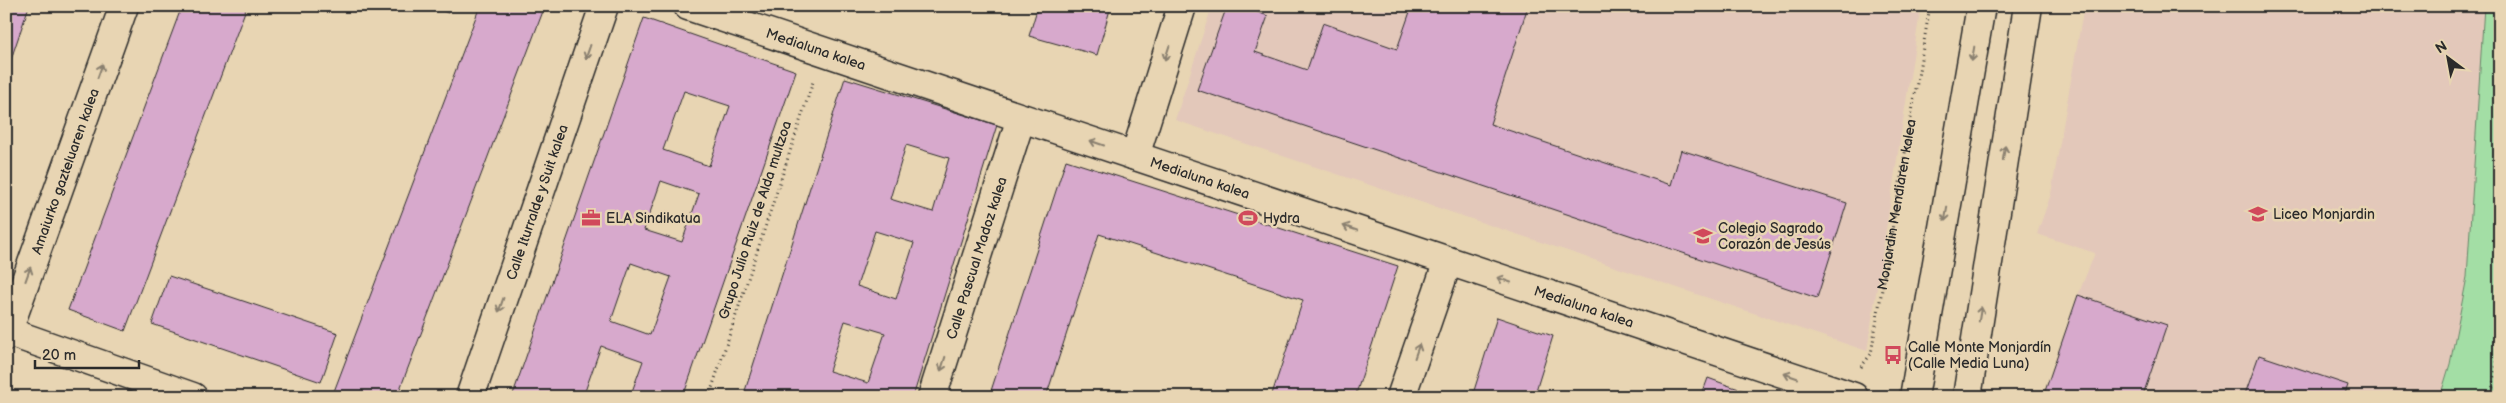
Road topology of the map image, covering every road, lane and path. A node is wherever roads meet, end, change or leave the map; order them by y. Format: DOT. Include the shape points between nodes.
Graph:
graph roads {
  1 [pos="124,6"];
  2 [pos="604,6"];
  3 [pos="1182,6"];
  4 [pos="1930,6"];
  5 [pos="1981,6"];
  6 [pos="2028,6"];
  7 [pos="704,9"];
  8 [pos="823,51"];
  9 [pos="1021,118"];
  10 [pos="1135,156"];
  11 [pos="1448,261"];
  12 [pos="7,333"];
  13 [pos="2500,344"];
  14 [pos="1846,394"];
  15 [pos="193,397"];
  16 [pos="470,397"];
  17 [pos="709,397"];
  18 [pos="932,397"];
  19 [pos="1401,397"];
  20 [pos="1914,397"];
  21 [pos="1967,397"];
  22 [pos="2491,397"];
  12 -- 1 [label="street, Amaiurko gazteluaren kalea, one-way"];
  2 -- 16 [label="street, Calle Iturralde y Suit kalea, one-way"];
  3 -- 10 [label="street, one-way"];
  4 -- 14 [label="path, Monjardin Mendiaren kalea" via="1871,354"];
  5 -- 20 [label="street, one-way"];
  21 -- 6 [label="street, one-way"];
  7 -- 8 [label="street, Medialuna kalea"];
  8 -- 9 [label="street, Medialuna kalea"];
  8 -- 17 [label="path, Grupo Julio Ruiz de Alda multzoa"];
  10 -- 9 [label="street, Medialuna kalea, one-way"];
  9 -- 18 [label="street, Calle Pascual Madoz kalea, one-way"];
  11 -- 10 [label="street, Medialuna kalea, one-way"];
  14 -- 11 [label="street, Medialuna kalea, one-way"];
  19 -- 11 [label="street, one-way"];
  12 -- 15 [label="street"];
  13 -- 22 [label="path"];
}
